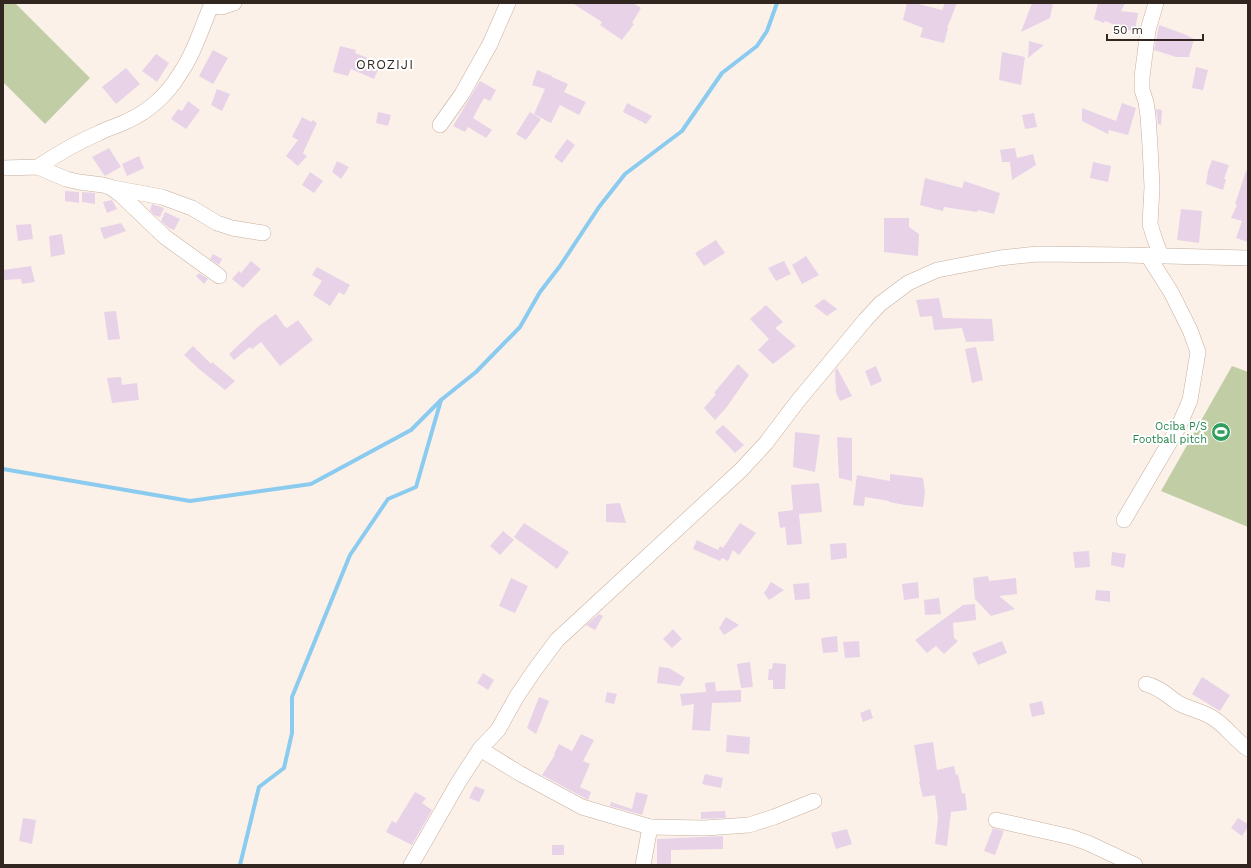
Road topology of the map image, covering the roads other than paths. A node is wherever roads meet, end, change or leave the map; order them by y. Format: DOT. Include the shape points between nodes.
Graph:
graph roads {
  1 [pos="234,3"];
  2 [pos="508,3"];
  3 [pos="1156,3"];
  4 [pos="440,125"];
  5 [pos="38,167"];
  6 [pos="3,168"];
  7 [pos="110,187"];
  8 [pos="263,233"];
  9 [pos="1154,256"];
  10 [pos="1248,258"];
  11 [pos="219,276"];
  12 [pos="1124,520"];
  13 [pos="1146,684"];
  14 [pos="480,749"];
  15 [pos="1248,749"];
  16 [pos="814,801"];
  17 [pos="996,820"];
  18 [pos="650,827"];
  19 [pos="411,865"];
  20 [pos="643,865"];
  21 [pos="1135,865"];
  1 -- 5 [label="street" via="222,7 212,6 189,60 164,95 151,107 127,122 72,146"];
  2 -- 4 [label="street" via="490,44 462,94"];
  3 -- 9 [label="street" via="1148,30 1142,76 1150,146 1150,224 1154,237"];
  5 -- 6 [label="street"];
  5 -- 7 [label="street" via="66,179"];
  7 -- 8 [label="street" via="162,197 192,208 232,228"];
  7 -- 11 [label="street" via="165,237"];
  9 -- 10 [label="street"];
  9 -- 12 [label="street" via="1198,352 1190,400 1178,428"];
  9 -- 14 [label="street" via="1037,254 1000,258 937,270 908,283 880,304 866,319 766,443 741,470 557,640 529,677 498,730"];
  13 -- 15 [label="street" via="1156,687 1187,707 1212,717"];
  14 -- 18 [label="street" via="582,807"];
  14 -- 19 [label="street"];
  16 -- 18 [label="street" via="749,825 705,828"];
  17 -- 21 [label="street" via="1071,837"];
  18 -- 20 [label="street"];
}
